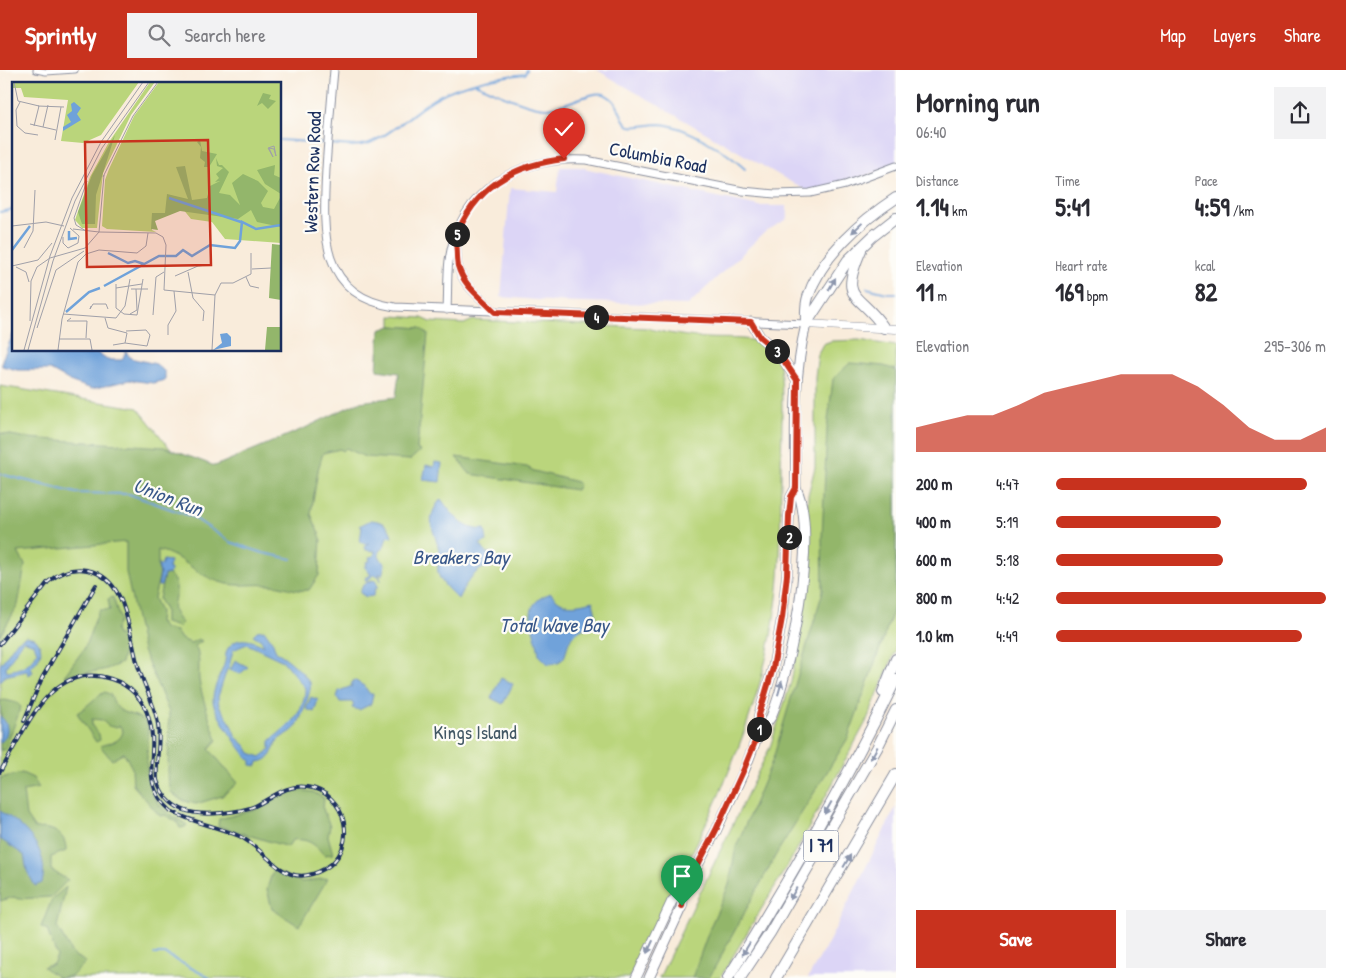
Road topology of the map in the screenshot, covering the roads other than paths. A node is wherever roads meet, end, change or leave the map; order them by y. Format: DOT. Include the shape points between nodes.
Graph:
graph roads {
  1 [pos="36,70"];
  2 [pos="75,70"];
  3 [pos="334,70"];
  4 [pos="896,166"];
  5 [pos="896,198"];
  6 [pos="896,218"];
  7 [pos="455,239"];
  8 [pos="863,247"];
  9 [pos="447,310"];
  10 [pos="495,312"];
  11 [pos="751,322"];
  12 [pos="806,324"];
  13 [pos="884,328"];
  14 [pos="896,329"];
  15 [pos="797,380"];
  16 [pos="796,488"];
  17 [pos="896,659"];
  18 [pos="896,679"];
  19 [pos="896,710"];
  20 [pos="872,727"];
  21 [pos="759,732"];
  22 [pos="896,774"];
  23 [pos="684,891"];
  24 [pos="636,978"];
  25 [pos="649,978"];
  26 [pos="728,978"];
  27 [pos="740,978"];
  28 [pos="776,978"];
  1 -- 2 [label="street"];
  3 -- 9 [label="street, Western Row Road" via="325,239 331,261 352,289 383,306"];
  4 -- 7 [label="street, Columbia Road" via="861,181 836,187 810,193 775,194 743,191 586,160 548,161 530,164 498,181 471,207"];
  5 -- 12 [label="highway, one-way" via="867,219 828,261 808,297"];
  6 -- 8 [label="highway"];
  7 -- 9 [label="street, Columbia Road" via="449,260"];
  7 -- 10 [label="street" via="457,263 469,289"];
  12 -- 8 [label="highway, one-way" via="843,267"];
  8 -- 13 [label="highway" via="853,267 853,294"];
  9 -- 10 [label="street, Western Row Road"];
  10 -- 11 [label="street, Western Row Road"];
  11 -- 12 [label="street, Western Row Road"];
  11 -- 15 [label="main road" via="760,337 778,352"];
  12 -- 13 [label="main road, Western Row Road"];
  12 -- 15 [label="main road"];
  13 -- 14 [label="main road, Western Row Road"];
  15 -- 16 [label="main road"];
  16 -- 21 [label="main road" via="791,497 782,618 759,715"];
  21 -- 16 [label="main road, one-way" via="770,719 779,693 798,606 804,522"];
  17 -- 20 [label="highway"];
  18 -- 20 [label="highway"];
  19 -- 27 [label="highway, I 71, one-way" via="770,933"];
  20 -- 26 [label="highway, one-way" via="794,868"];
  21 -- 23 [label="main road" via="724,813"];
  28 -- 22 [label="highway, I 71, one-way"];
  23 -- 24 [label="main road, one-way" via="672,901"];
  23 -- 25 [label="main road" via="682,906"];
}
